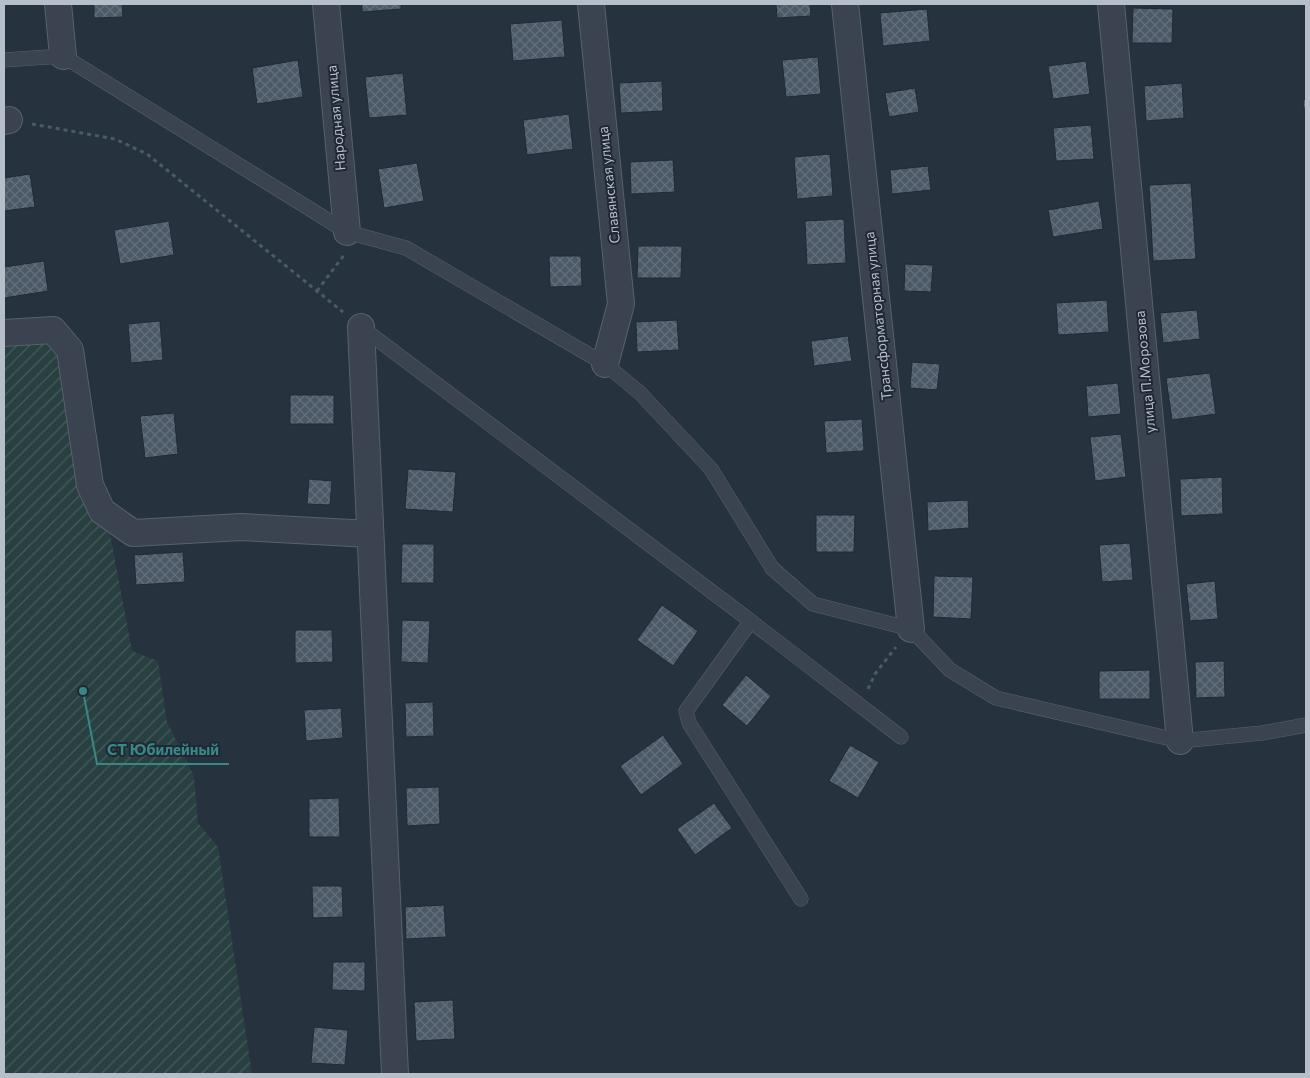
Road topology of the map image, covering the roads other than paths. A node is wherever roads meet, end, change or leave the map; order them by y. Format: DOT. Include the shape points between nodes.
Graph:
graph roads {
  1 [pos="58,4"];
  2 [pos="326,4"];
  3 [pos="592,4"];
  4 [pos="845,4"];
  5 [pos="1111,4"];
  6 [pos="63,56"];
  7 [pos="4,60"];
  8 [pos="345,243"];
  9 [pos="361,327"];
  10 [pos="4,333"];
  11 [pos="605,364"];
  12 [pos="370,534"];
  13 [pos="751,621"];
  14 [pos="911,628"];
  15 [pos="1306,725"];
  16 [pos="902,737"];
  17 [pos="1180,740"];
  18 [pos="801,899"];
  19 [pos="395,1074"];
  1 -- 6 [label="street"];
  2 -- 8 [label="street, Народная улица"];
  3 -- 11 [label="street, Славянская улица" via="621,304"];
  4 -- 14 [label="street, Трансформаторная улица"];
  5 -- 17 [label="street, улица П.Морозова"];
  6 -- 7 [label="lane"];
  6 -- 8 [label="lane"];
  8 -- 11 [label="lane" via="406,248"];
  9 -- 12 [label="street"];
  9 -- 13 [label="lane"];
  10 -- 12 [label="street" via="53,330 70,350 90,485 102,511 133,533 241,527"];
  11 -- 14 [label="lane" via="640,393 711,469 772,568 813,604"];
  12 -- 19 [label="street"];
  13 -- 16 [label="lane"];
  13 -- 18 [label="lane" via="686,710 689,723"];
  14 -- 17 [label="lane" via="950,670 996,698"];
  15 -- 17 [label="lane" via="1262,733"];
}
